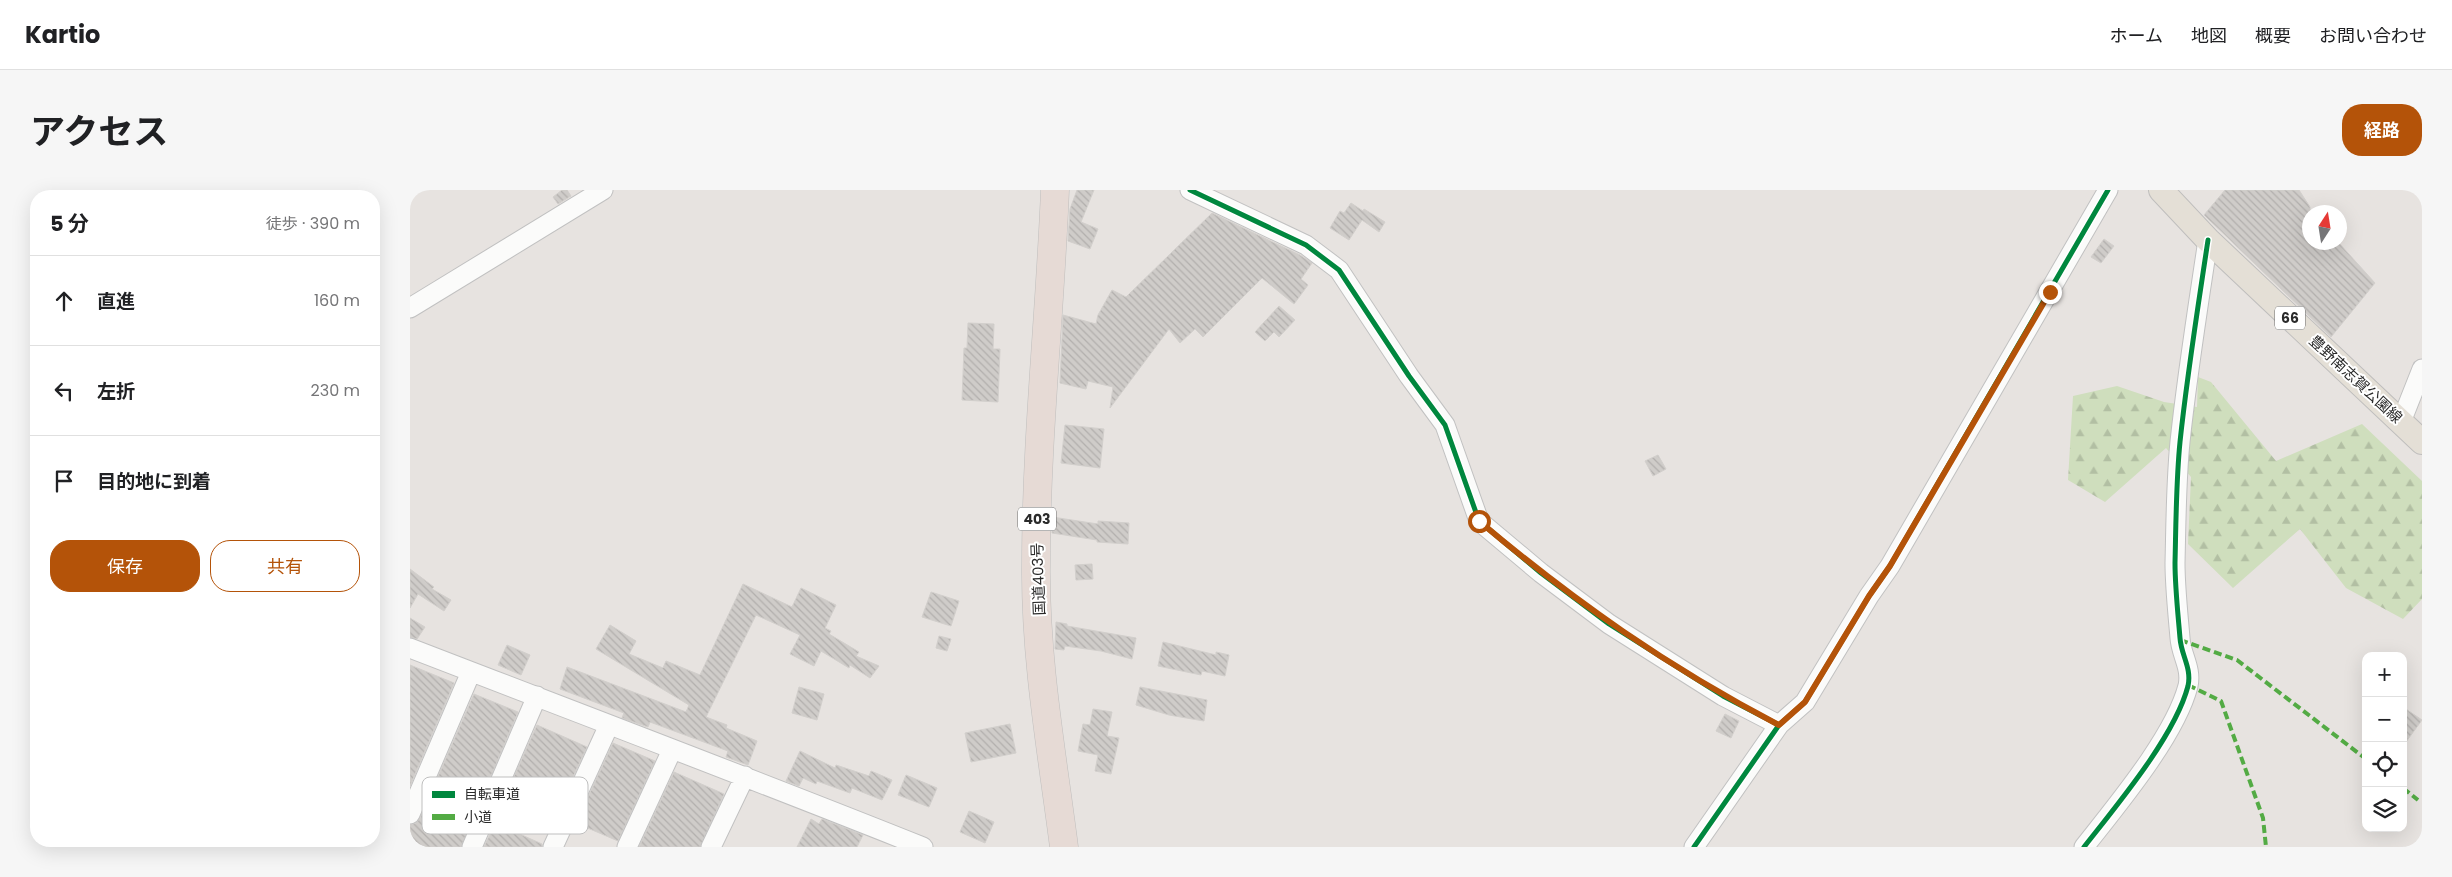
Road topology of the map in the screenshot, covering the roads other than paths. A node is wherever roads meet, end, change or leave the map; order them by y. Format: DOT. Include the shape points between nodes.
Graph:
graph roads {
  1 [pos="603,190"];
  2 [pos="1055,190"];
  3 [pos="1190,190"];
  4 [pos="2108,190"];
  5 [pos="2161,190"];
  6 [pos="2208,240"];
  7 [pos="410,308"];
  8 [pos="2422,369"];
  9 [pos="2402,422"];
  10 [pos="2422,442"];
  11 [pos="410,648"];
  12 [pos="471,672"];
  13 [pos="537,696"];
  14 [pos="609,725"];
  15 [pos="1779,725"];
  16 [pos="672,750"];
  17 [pos="745,776"];
  18 [pos="426,777"];
  19 [pos="502,777"];
  20 [pos="585,777"];
  21 [pos="422,786"];
  22 [pos="410,814"];
  23 [pos="478,834"];
  24 [pos="559,834"];
  25 [pos="1060,843"];
  26 [pos="472,847"];
  27 [pos="553,847"];
  28 [pos="627,847"];
  29 [pos="711,847"];
  30 [pos="923,847"];
  31 [pos="1694,847"];
  32 [pos="2084,847"];
  1 -- 7 [label="street"];
  2 -- 25 [label="highway, 国道403号 / 403" via="1037,487 1036,566 1044,708"];
  3 -- 15 [label="street" via="1306,245 1339,270 1445,425 1479,521 1609,624 1682,672"];
  4 -- 15 [label="street" via="1890,566 1805,702"];
  5 -- 6 [label="main road, 豊野南志賀公園線 / 66"];
  6 -- 9 [label="main road, 豊野南志賀公園線 / 66"];
  6 -- 32 [label="street" via="2191,352 2178,473 2175,566 2180,640 2189,665 2188,685 2176,715 2136,780"];
  8 -- 9 [label="street"];
  9 -- 10 [label="main road, 豊野南志賀公園線 / 66"];
  11 -- 12 [label="street"];
  12 -- 13 [label="street"];
  12 -- 18 [label="street"];
  13 -- 14 [label="street"];
  13 -- 19 [label="street"];
  14 -- 16 [label="street"];
  14 -- 20 [label="street"];
  15 -- 31 [label="street"];
  16 -- 17 [label="street"];
  16 -- 28 [label="street"];
  17 -- 29 [label="street"];
  17 -- 30 [label="street"];
  21 -- 22 [label="street"];
  23 -- 26 [label="street"];
  24 -- 27 [label="street"];
}
